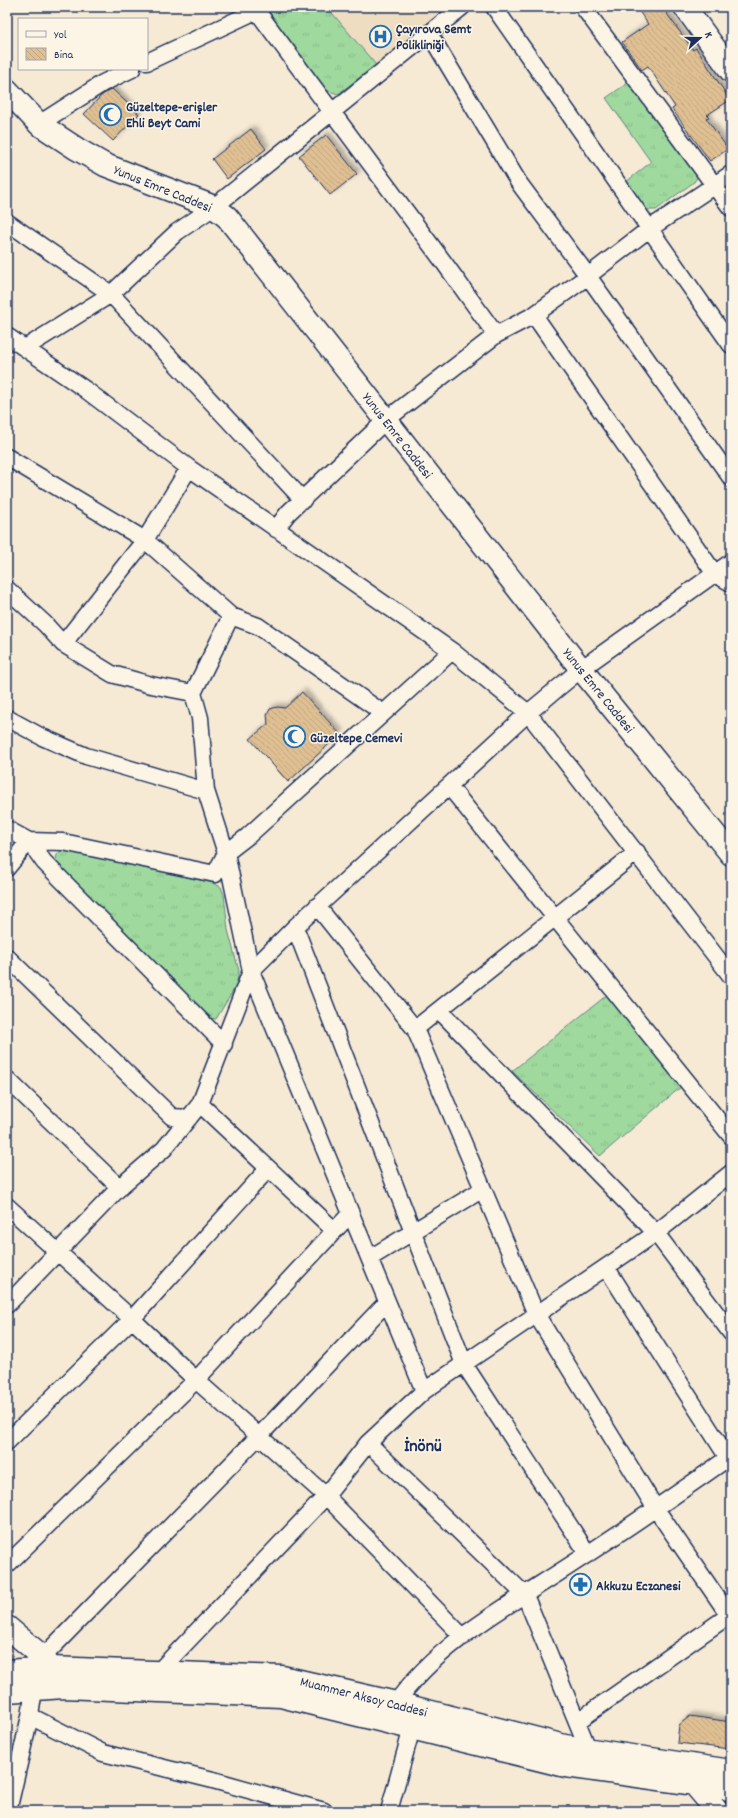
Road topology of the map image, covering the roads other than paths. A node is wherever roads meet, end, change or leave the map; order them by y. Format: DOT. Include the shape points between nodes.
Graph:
graph roads {
  1 [pos="462,7"];
  2 [pos="494,7"];
  3 [pos="583,7"];
  4 [pos="685,7"];
  5 [pos="255,9"];
  6 [pos="429,33"];
  7 [pos="148,62"];
  8 [pos="130,70"];
  9 [pos="731,71"];
  10 [pos="7,90"];
  11 [pos="331,112"];
  12 [pos="39,124"];
  13 [pos="731,174"];
  14 [pos="715,186"];
  15 [pos="214,207"];
  16 [pos="731,208"];
  17 [pos="7,222"];
  18 [pos="649,229"];
  19 [pos="588,276"];
  20 [pos="111,294"];
  21 [pos="534,315"];
  22 [pos="496,335"];
  23 [pos="7,336"];
  24 [pos="731,345"];
  25 [pos="25,348"];
  26 [pos="386,420"];
  27 [pos="7,457"];
  28 [pos="189,468"];
  29 [pos="731,478"];
  30 [pos="304,500"];
  31 [pos="276,529"];
  32 [pos="145,540"];
  33 [pos="731,562"];
  34 [pos="715,574"];
  35 [pos="731,583"];
  36 [pos="7,589"];
  37 [pos="231,616"];
  38 [pos="63,644"];
  39 [pos="452,651"];
  40 [pos="581,669"];
  41 [pos="193,693"];
  42 [pos="383,713"];
  43 [pos="528,713"];
  44 [pos="7,718"];
  45 [pos="449,786"];
  46 [pos="206,791"];
  47 [pos="7,829"];
  48 [pos="29,842"];
  49 [pos="637,852"];
  50 [pos="226,853"];
  51 [pos="731,854"];
  52 [pos="7,868"];
  53 [pos="318,906"];
  54 [pos="555,917"];
  55 [pos="295,927"];
  56 [pos="7,957"];
  57 [pos="251,971"];
  58 [pos="731,976"];
  59 [pos="439,1010"];
  60 [pos="415,1029"];
  61 [pos="224,1044"];
  62 [pos="7,1079"];
  63 [pos="200,1104"];
  64 [pos="189,1118"];
  65 [pos="731,1136"];
  66 [pos="268,1169"];
  67 [pos="731,1173"];
  68 [pos="120,1188"];
  69 [pos="483,1189"];
  70 [pos="7,1206"];
  71 [pos="351,1213"];
  72 [pos="334,1230"];
  73 [pos="413,1231"];
  74 [pos="656,1233"];
  75 [pos="56,1252"];
  76 [pos="370,1258"];
  77 [pos="606,1267"];
  78 [pos="387,1302"];
  79 [pos="7,1305"];
  80 [pos="536,1314"];
  81 [pos="132,1319"];
  82 [pos="731,1333"];
  83 [pos="464,1364"];
  84 [pos="196,1380"];
  85 [pos="424,1391"];
  86 [pos="259,1436"];
  87 [pos="7,1442"];
  88 [pos="368,1443"];
  89 [pos="730,1457"];
  90 [pos="326,1496"];
  91 [pos="656,1509"];
  92 [pos="588,1554"];
  93 [pos="7,1565"];
  94 [pos="525,1595"];
  95 [pos="730,1616"];
  96 [pos="7,1628"];
  97 [pos="463,1637"];
  98 [pos="47,1662"];
  99 [pos="7,1671"];
  100 [pos="158,1672"];
  101 [pos="64,1687"];
  102 [pos="34,1689"];
  103 [pos="7,1691"];
  104 [pos="396,1703"];
  105 [pos="30,1716"];
  106 [pos="578,1721"];
  107 [pos="412,1728"];
  108 [pos="589,1751"];
  109 [pos="731,1771"];
  110 [pos="694,1784"];
  111 [pos="731,1789"];
  112 [pos="8,1811"];
  113 [pos="324,1811"];
  114 [pos="389,1811"];
  115 [pos="717,1811"];
  1 -- 6 [label="street"];
  2 -- 18 [label="street"];
  3 -- 14 [label="street"];
  4 -- 9 [label="main road"];
  5 -- 7 [label="street"];
  5 -- 11 [label="street"];
  6 -- 11 [label="street"];
  6 -- 19 [label="street" via="519,182"];
  8 -- 12 [label="street" via="103,83"];
  10 -- 12 [label="main road, Yunus Emre Caddesi"];
  11 -- 15 [label="street"];
  11 -- 22 [label="street"];
  12 -- 15 [label="main road, Yunus Emre Caddesi" via="105,165"];
  13 -- 14 [label="street"];
  14 -- 16 [label="street"];
  14 -- 18 [label="street"];
  15 -- 20 [label="street" via="177,232"];
  15 -- 26 [label="main road, Yunus Emre Caddesi" via="227,216 240,231"];
  17 -- 20 [label="street"];
  18 -- 19 [label="street"];
  18 -- 24 [label="street"];
  19 -- 21 [label="street"];
  19 -- 29 [label="street"];
  20 -- 25 [label="street"];
  20 -- 30 [label="street"];
  21 -- 22 [label="street"];
  21 -- 34 [label="street"];
  22 -- 26 [label="street"];
  23 -- 25 [label="street"];
  25 -- 28 [label="street" via="86,390"];
  26 -- 30 [label="street"];
  26 -- 40 [label="main road, Yunus Emre Caddesi"];
  27 -- 32 [label="street"];
  28 -- 31 [label="street"];
  28 -- 32 [label="street"];
  30 -- 31 [label="street" via="288,513"];
  31 -- 39 [label="street"];
  32 -- 37 [label="street"];
  32 -- 38 [label="street"];
  33 -- 34 [label="street"];
  34 -- 35 [label="street"];
  34 -- 40 [label="street"];
  36 -- 38 [label="street"];
  37 -- 41 [label="street"];
  37 -- 42 [label="street" via="258,626"];
  38 -- 41 [label="street" via="112,674"];
  39 -- 42 [label="street"];
  39 -- 43 [label="street"];
  40 -- 43 [label="street"];
  40 -- 51 [label="main road, Yunus Emre Caddesi"];
  41 -- 46 [label="street" via="200,718"];
  42 -- 50 [label="street"];
  43 -- 45 [label="street"];
  43 -- 49 [label="street"];
  44 -- 46 [label="street" via="86,756"];
  45 -- 53 [label="street"];
  45 -- 54 [label="street"];
  46 -- 50 [label="street"];
  47 -- 48 [label="street"];
  48 -- 50 [label="street" via="63,842 215,874"];
  48 -- 52 [label="street"];
  48 -- 61 [label="street" via="44,862"];
  49 -- 54 [label="street"];
  49 -- 58 [label="street"];
  50 -- 57 [label="street"];
  53 -- 55 [label="street"];
  53 -- 60 [label="street"];
  54 -- 59 [label="street"];
  54 -- 65 [label="street"];
  55 -- 57 [label="street"];
  55 -- 73 [label="street"];
  56 -- 64 [label="street" via="172,1116"];
  57 -- 61 [label="street"];
  57 -- 71 [label="street"];
  59 -- 60 [label="street"];
  59 -- 74 [label="street"];
  60 -- 69 [label="street"];
  61 -- 63 [label="street"];
  62 -- 68 [label="street"];
  63 -- 64 [label="street"];
  63 -- 66 [label="street"];
  64 -- 68 [label="street" via="164,1149"];
  66 -- 72 [label="street"];
  66 -- 81 [label="street"];
  67 -- 74 [label="street"];
  68 -- 75 [label="street"];
  69 -- 73 [label="street"];
  69 -- 80 [label="street"];
  70 -- 75 [label="street"];
  71 -- 72 [label="street"];
  71 -- 76 [label="street"];
  72 -- 84 [label="street"];
  73 -- 76 [label="street"];
  73 -- 83 [label="street"];
  74 -- 77 [label="street"];
  74 -- 82 [label="street"];
  75 -- 79 [label="street"];
  75 -- 81 [label="street"];
  76 -- 78 [label="street"];
  77 -- 80 [label="street"];
  77 -- 89 [label="street"];
  78 -- 85 [label="street"];
  78 -- 86 [label="street"];
  80 -- 83 [label="street"];
  80 -- 91 [label="street"];
  81 -- 84 [label="street"];
  81 -- 87 [label="street"];
  83 -- 85 [label="street"];
  83 -- 92 [label="street"];
  84 -- 86 [label="street"];
  84 -- 93 [label="street"];
  85 -- 88 [label="street"];
  86 -- 90 [label="street"];
  86 -- 98 [label="street"];
  88 -- 90 [label="street"];
  88 -- 94 [label="street"];
  89 -- 91 [label="street"];
  90 -- 97 [label="street"];
  90 -- 100 [label="street"];
  91 -- 92 [label="street"];
  91 -- 95 [label="street"];
  92 -- 94 [label="street"];
  94 -- 97 [label="street"];
  94 -- 106 [label="street"];
  95 -- 106 [label="street"];
  96 -- 98 [label="main road"];
  97 -- 104 [label="street" via="414,1679"];
  98 -- 99 [label="main road, Muammer Aksoy Caddesi"];
  98 -- 100 [label="main road, Muammer Aksoy Caddesi"];
  98 -- 101 [label="main road"];
  100 -- 104 [label="main road, Muammer Aksoy Caddesi" via="282,1677"];
  101 -- 102 [label="main road"];
  101 -- 107 [label="main road" via="281,1696"];
  102 -- 103 [label="main road"];
  102 -- 105 [label="street"];
  104 -- 108 [label="main road, Muammer Aksoy Caddesi"];
  105 -- 112 [label="street"];
  105 -- 113 [label="street" via="103,1753"];
  106 -- 108 [label="street"];
  107 -- 110 [label="main road" via="566,1766"];
  107 -- 114 [label="street"];
  108 -- 109 [label="main road, Muammer Aksoy Caddesi"];
  110 -- 111 [label="main road"];
  110 -- 115 [label="main road"];
}
